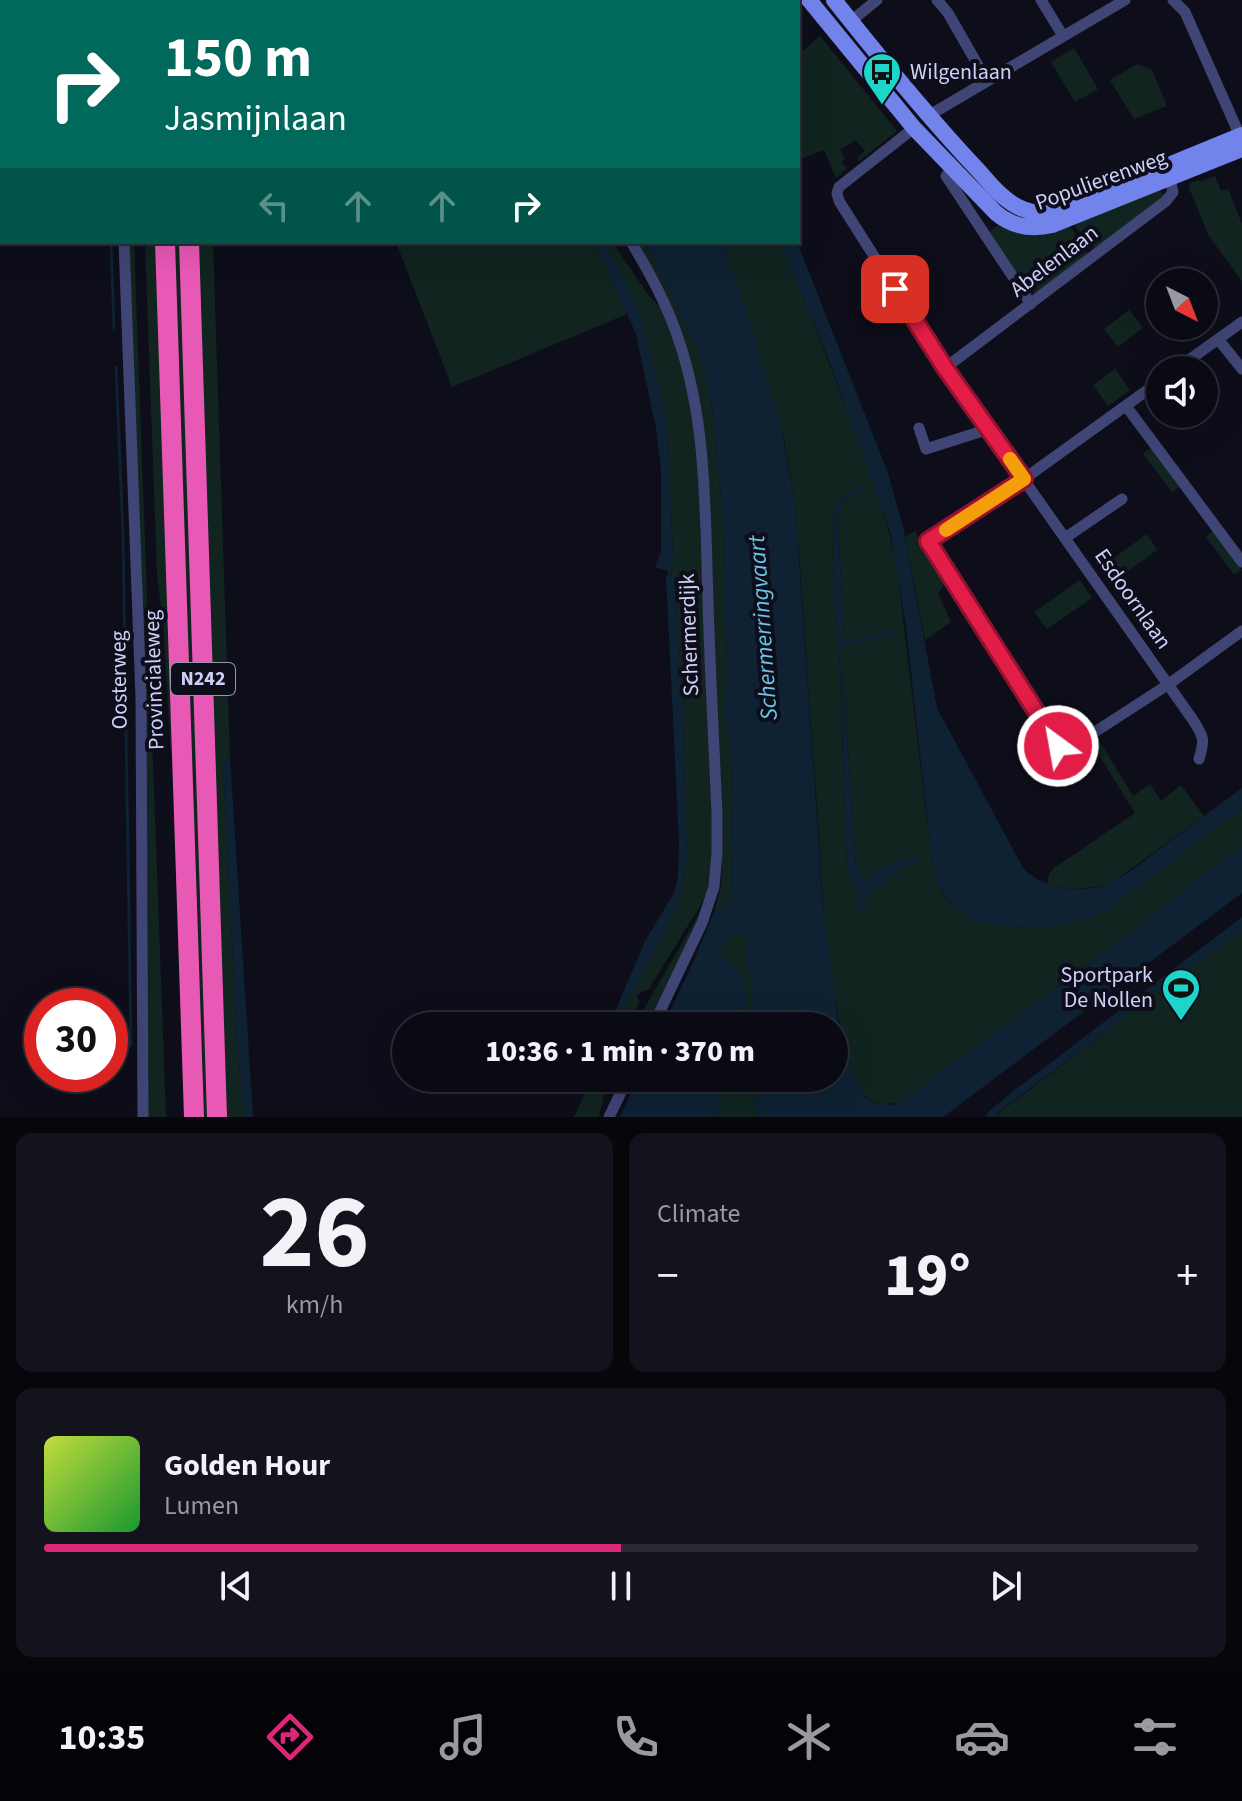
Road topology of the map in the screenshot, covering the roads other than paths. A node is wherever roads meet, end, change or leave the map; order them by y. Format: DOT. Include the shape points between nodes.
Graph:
graph roads {
  1 [pos="809,0"];
  2 [pos="834,0"];
  3 [pos="877,0"];
  4 [pos="937,0"];
  5 [pos="1041,0"];
  6 [pos="1125,0"];
  7 [pos="1173,0"];
  8 [pos="851,21"];
  9 [pos="1063,36"];
  10 [pos="987,81"];
  11 [pos="928,116"];
  12 [pos="914,128"];
  13 [pos="1242,140"];
  14 [pos="952,169"];
  15 [pos="1170,179"];
  16 [pos="124,244"];
  17 [pos="165,244"];
  18 [pos="189,244"];
  19 [pos="632,244"];
  20 [pos="1031,304"];
  21 [pos="1242,322"];
  22 [pos="1218,339"];
  23 [pos="1217,340"];
  24 [pos="1194,356"];
  25 [pos="945,368"];
  26 [pos="1242,369"];
  27 [pos="1146,391"];
  28 [pos="1126,406"];
  29 [pos="919,428"];
  30 [pos="989,429"];
  31 [pos="1024,479"];
  32 [pos="1122,499"];
  33 [pos="1065,538"];
  34 [pos="1242,562"];
  35 [pos="1242,631"];
  36 [pos="1169,684"];
  37 [pos="1199,759"];
  38 [pos="660,1012"];
  39 [pos="621,1092"];
  40 [pos="143,1117"];
  41 [pos="194,1117"];
  42 [pos="217,1117"];
  43 [pos="609,1117"];
  1 -- 12 [label="street, Populierenweg"];
  2 -- 8 [label="street, Populierenweg"];
  3 -- 8 [label="street"];
  4 -- 10 [label="street"];
  5 -- 9 [label="street"];
  6 -- 9 [label="street"];
  7 -- 13 [label="street" via="1185,12"];
  8 -- 11 [label="street, Populierenweg"];
  9 -- 10 [label="street"];
  10 -- 11 [label="street"];
  11 -- 12 [label="street"];
  11 -- 13 [label="street, Populierenweg" via="1008,200 1037,213 1064,208"];
  12 -- 14 [label="street, Populierenweg"];
  12 -- 25 [label="street, Esdoornlaan" via="837,193"];
  13 -- 15 [label="street, Populierenweg"];
  14 -- 15 [label="street, Populierenweg" via="1000,217 1028,228 1052,225"];
  14 -- 20 [label="street" via="946,176"];
  15 -- 20 [label="street, Abelenlaan" via="1173,192 1166,201"];
  16 -- 40 [label="street, Oosterweg" via="141,698"];
  17 -- 41 [label="highway, Provincialeweg / N242"];
  18 -- 42 [label="highway, N242"];
  19 -- 38 [label="street, Schermerdijk" via="678,338 696,413 717,814 714,887"];
  20 -- 25 [label="street, Abelenlaan"];
  21 -- 22 [label="street"];
  22 -- 26 [label="street"];
  23 -- 24 [label="street"];
  25 -- 30 [label="street, Esdoornlaan"];
  27 -- 28 [label="street"];
  28 -- 31 [label="street"];
  28 -- 34 [label="street"];
  29 -- 30 [label="street" via="926,449"];
  30 -- 31 [label="street, Esdoornlaan"];
  31 -- 33 [label="street, Esdoornlaan"];
  31 -- 36 [label="street" via="928,541 1058,746 1070,748"];
  32 -- 33 [label="street, Esdoornlaan"];
  33 -- 36 [label="street, Esdoornlaan"];
  35 -- 36 [label="street"];
  36 -- 37 [label="street, Esdoornlaan" via="1203,736"];
  39 -- 43 [label="street"];
}
